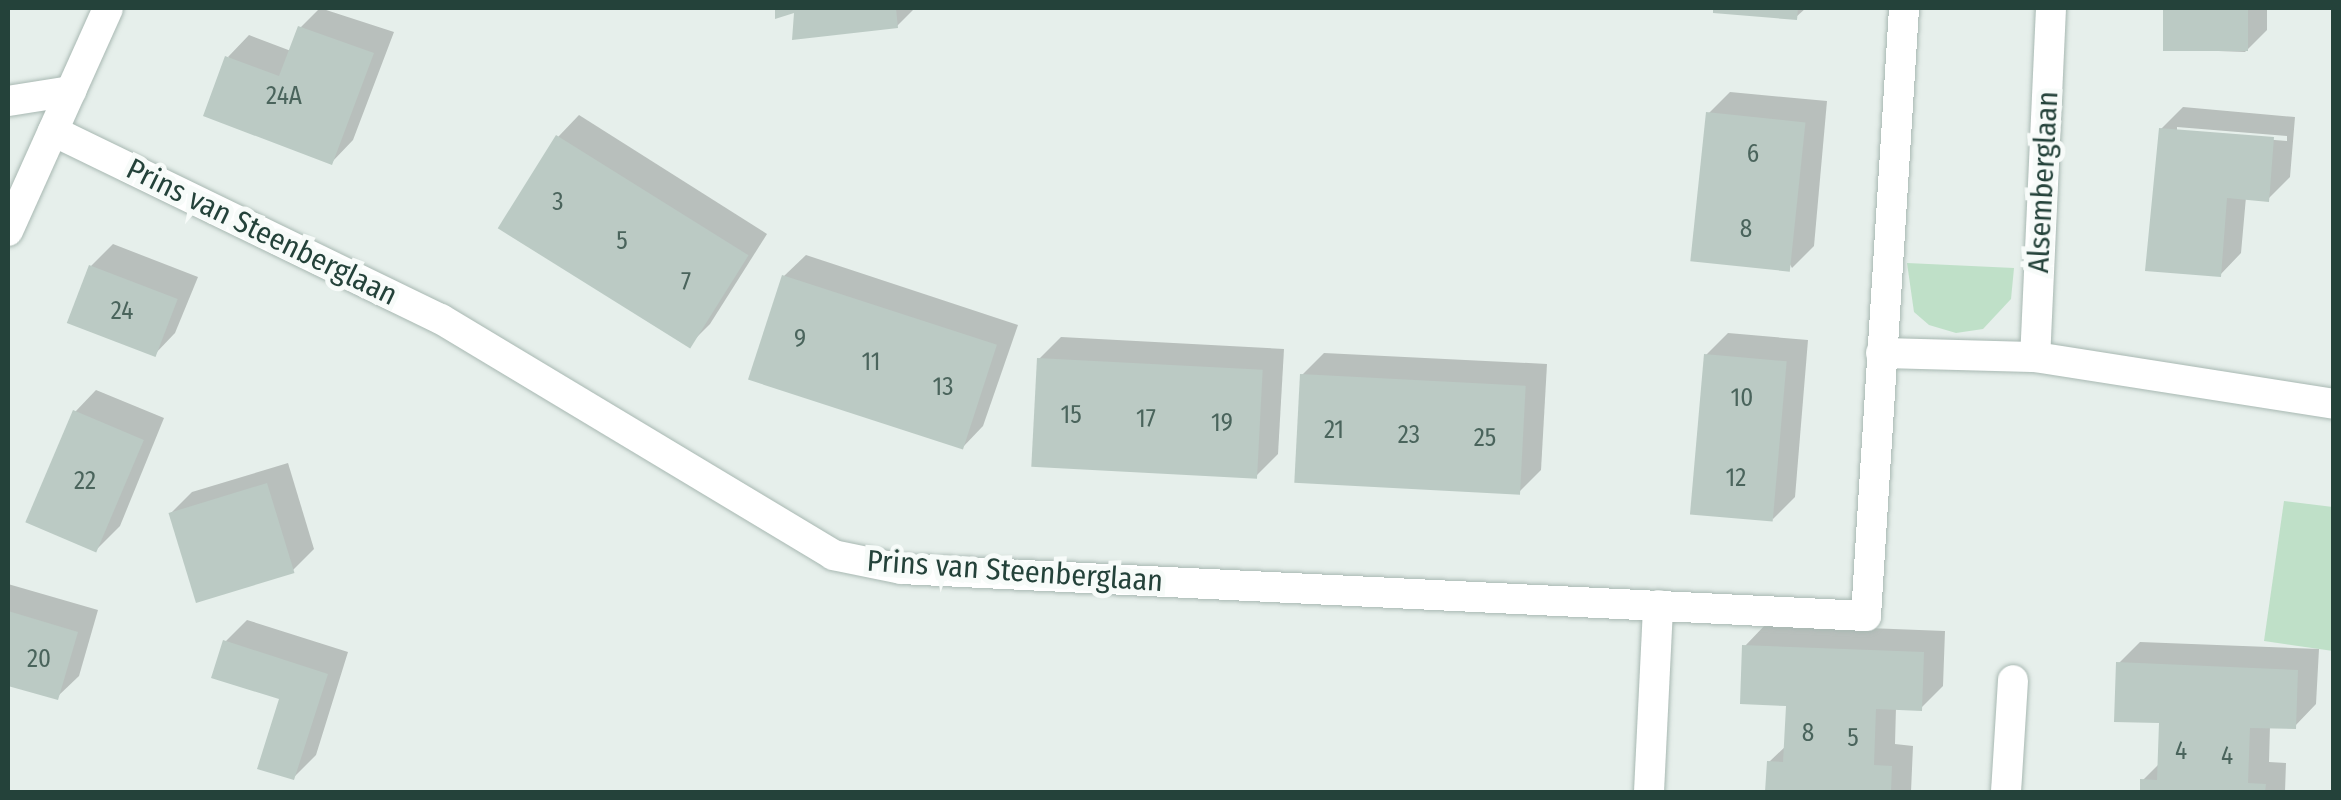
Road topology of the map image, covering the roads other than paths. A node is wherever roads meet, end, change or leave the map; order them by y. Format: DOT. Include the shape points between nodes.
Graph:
graph roads {
  1 [pos="108,8"];
  2 [pos="1904,8"];
  3 [pos="2052,8"];
  4 [pos="71,91"];
  5 [pos="8,101"];
  6 [pos="53,131"];
  7 [pos="8,231"];
  8 [pos="1881,353"];
  9 [pos="2034,357"];
  10 [pos="2334,404"];
  11 [pos="1658,605"];
  12 [pos="2012,680"];
  13 [pos="1649,792"];
  14 [pos="2006,792"];
  1 -- 4 [label="street"];
  2 -- 8 [label="street"];
  3 -- 9 [label="street, Alsemberglaan"];
  4 -- 5 [label="street"];
  4 -- 6 [label="street"];
  6 -- 7 [label="street"];
  6 -- 11 [label="street, Prins van Steenberglaan" via="441,319 833,555 901,569"];
  8 -- 9 [label="street"];
  8 -- 11 [label="street, Prins van Steenberglaan" via="1866,616"];
  9 -- 10 [label="street"];
  11 -- 13 [label="street"];
  12 -- 14 [label="street"];
}
